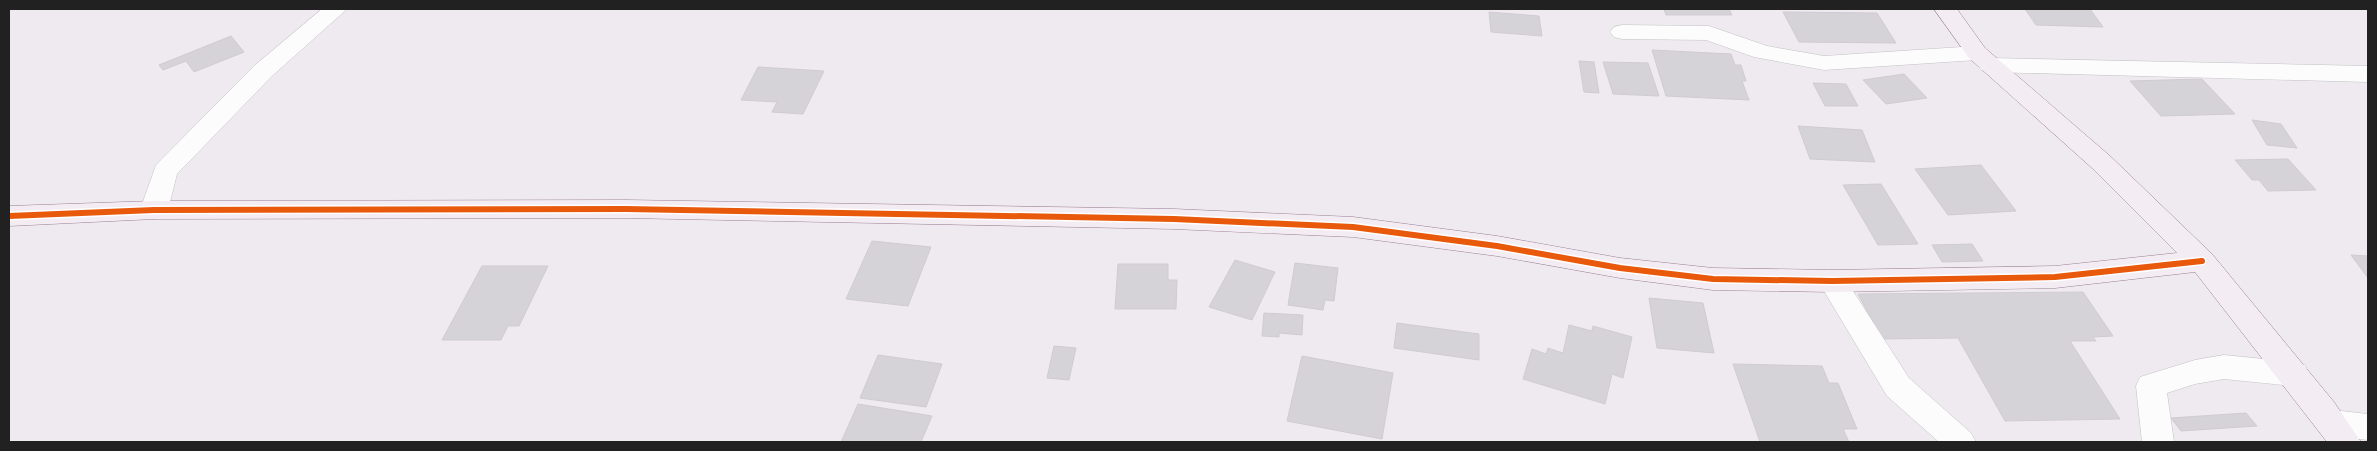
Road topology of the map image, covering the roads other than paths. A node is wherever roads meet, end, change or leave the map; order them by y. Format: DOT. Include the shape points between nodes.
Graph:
graph roads {
  1 [pos="336,9"];
  2 [pos="1945,9"];
  3 [pos="1622,32"];
  4 [pos="1983,59"];
  5 [pos="2368,74"];
  6 [pos="154,210"];
  7 [pos="9,216"];
  8 [pos="2202,261"];
  9 [pos="1832,281"];
  10 [pos="2294,374"];
  11 [pos="2368,427"];
  12 [pos="2338,433"];
  13 [pos="1960,442"];
  14 [pos="2158,442"];
  1 -- 6 [label="street" via="263,71 165,171"];
  2 -- 4 [label="street"];
  3 -- 4 [label="street" via="1710,33 1762,52 1824,63"];
  4 -- 5 [label="street" via="2265,73"];
  4 -- 8 [label="street" via="2101,162"];
  6 -- 7 [label="street"];
  6 -- 9 [label="street" via="626,209 1164,219 1353,227 1713,279"];
  8 -- 9 [label="street" via="2055,277"];
  8 -- 10 [label="street"];
  9 -- 13 [label="street" via="1898,387"];
  10 -- 12 [label="street"];
  10 -- 14 [label="street" via="2224,367 2151,386"];
  11 -- 12 [label="street"];
}
